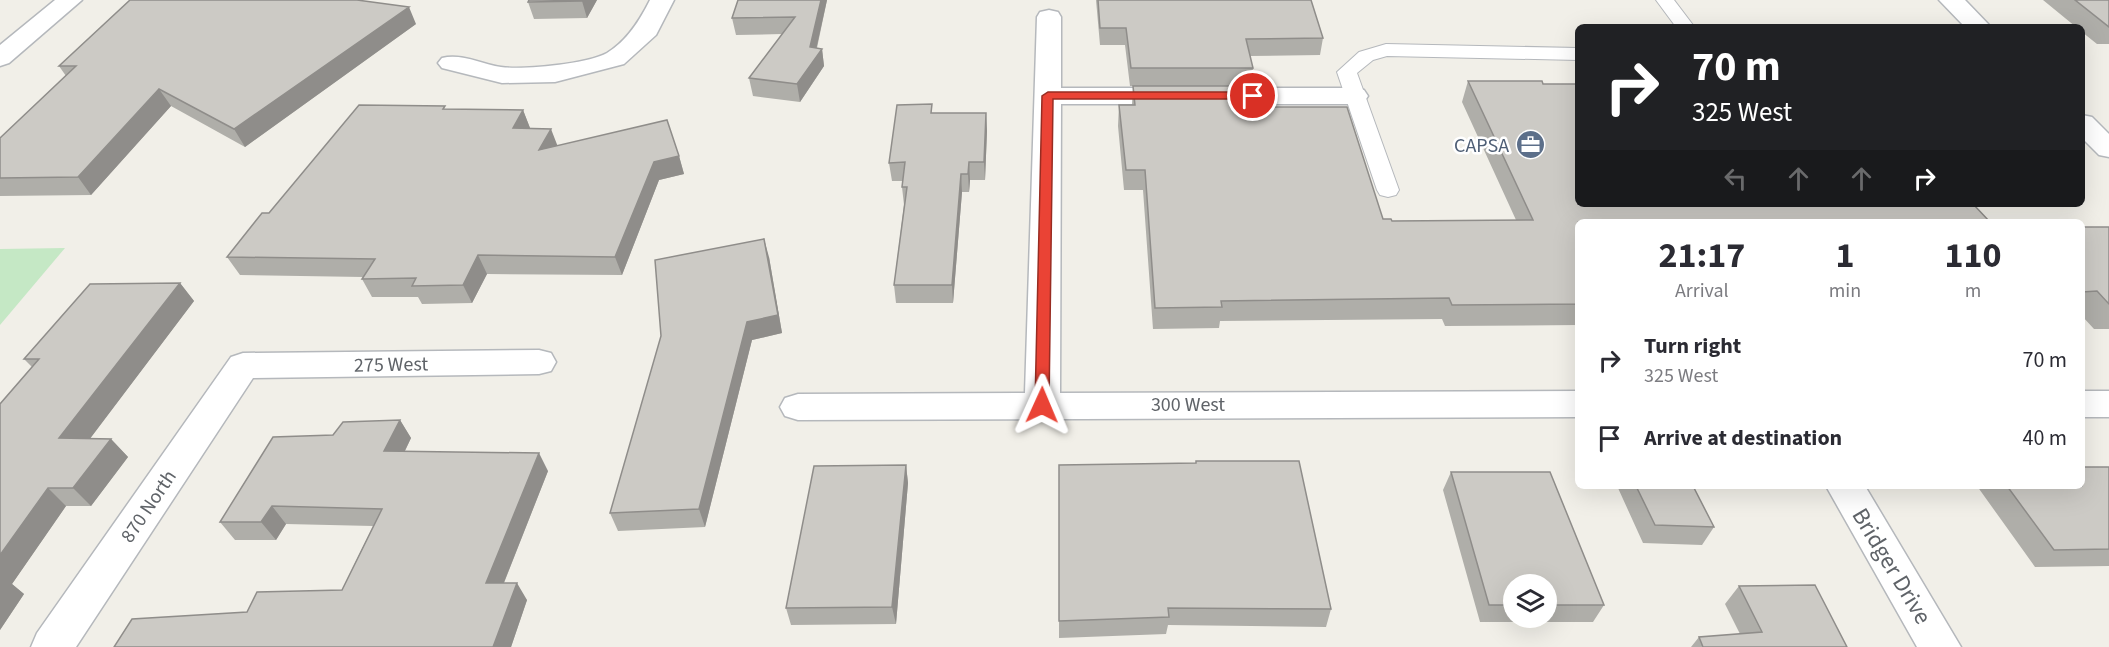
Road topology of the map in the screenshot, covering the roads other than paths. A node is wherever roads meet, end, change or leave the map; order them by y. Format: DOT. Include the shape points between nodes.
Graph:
graph roads {
  1 [pos="70,0"];
  2 [pos="662,0"];
  3 [pos="1665,0"];
  4 [pos="1951,0"];
  5 [pos="1049,17"];
  6 [pos="1683,24"];
  7 [pos="1976,24"];
  8 [pos="1575,54"];
  9 [pos="0,58"];
  10 [pos="451,63"];
  11 [pos="1048,96"];
  12 [pos="1355,96"];
  13 [pos="2085,126"];
  14 [pos="2109,148"];
  15 [pos="1388,190"];
  16 [pos="539,362"];
  17 [pos="243,366"];
  18 [pos="1575,404"];
  19 [pos="2085,404"];
  20 [pos="1042,405"];
  21 [pos="2109,405"];
  22 [pos="798,407"];
  23 [pos="1847,489"];
  24 [pos="52,647"];
  25 [pos="1940,647"];
  1 -- 9 [label="street"];
  2 -- 10 [label="street" via="647,30 615,59 555,74 502,75"];
  3 -- 6 [label="lane"];
  4 -- 7 [label="street"];
  5 -- 11 [label="street"];
  8 -- 12 [label="lane" via="1386,50 1366,56 1347,72"];
  11 -- 12 [label="street"];
  11 -- 20 [label="street"];
  12 -- 15 [label="lane"];
  13 -- 14 [label="street"];
  16 -- 17 [label="street, 275 West"];
  17 -- 24 [label="street, 870 North"];
  18 -- 20 [label="street, 300 West"];
  19 -- 21 [label="street"];
  20 -- 22 [label="street, 300 West"];
  23 -- 25 [label="street, Bridger Drive"];
}
